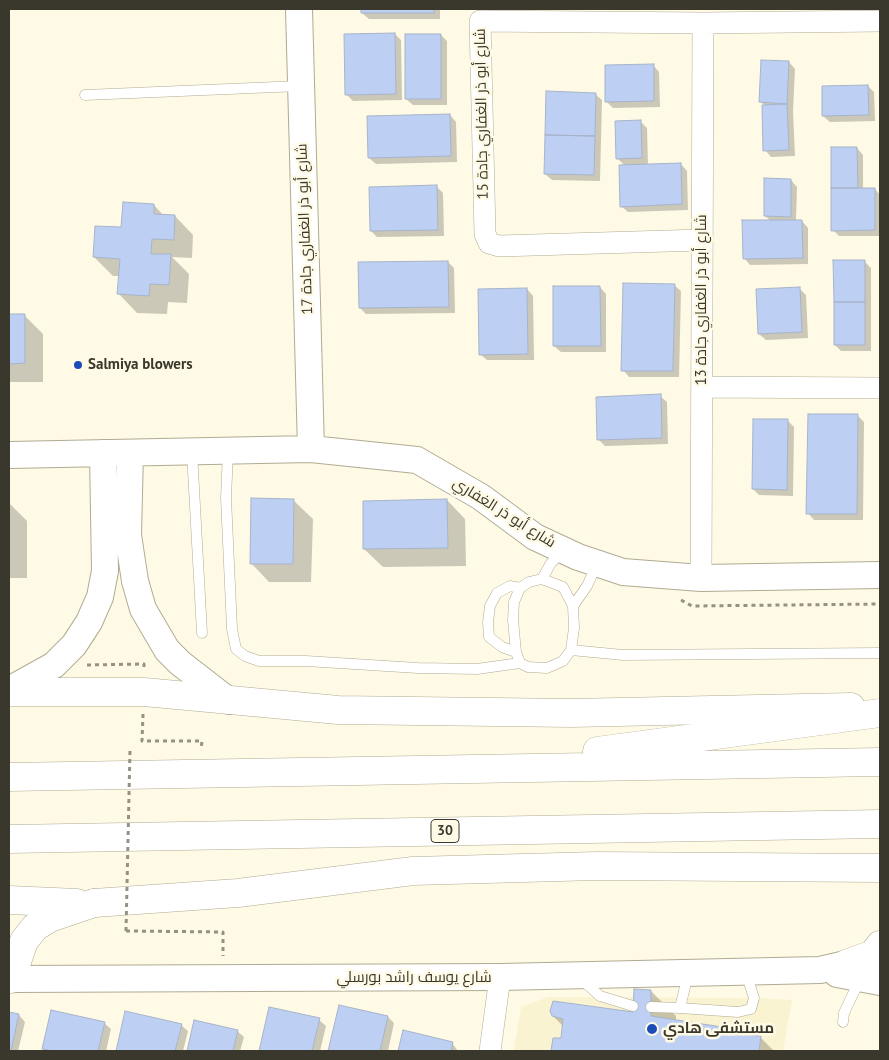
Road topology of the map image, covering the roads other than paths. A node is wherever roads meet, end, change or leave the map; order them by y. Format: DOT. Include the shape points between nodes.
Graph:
graph roads {
  1 [pos="298,9"];
  2 [pos="880,21"];
  3 [pos="703,23"];
  4 [pos="300,86"];
  5 [pos="85,95"];
  6 [pos="702,240"];
  7 [pos="702,387"];
  8 [pos="880,388"];
  9 [pos="311,449"];
  10 [pos="228,451"];
  11 [pos="192,452"];
  12 [pos="103,453"];
  13 [pos="130,453"];
  14 [pos="9,455"];
  15 [pos="564,550"];
  16 [pos="598,564"];
  17 [pos="880,575"];
  18 [pos="701,578"];
  19 [pos="542,579"];
  20 [pos="520,588"];
  21 [pos="573,606"];
  22 [pos="202,633"];
  23 [pos="571,650"];
  24 [pos="516,652"];
  25 [pos="880,653"];
  26 [pos="520,664"];
  27 [pos="9,691"];
  28 [pos="229,701"];
  29 [pos="880,707"];
  30 [pos="880,713"];
  31 [pos="880,762"];
  32 [pos="472,767"];
  33 [pos="9,777"];
  34 [pos="880,824"];
  35 [pos="9,838"];
  36 [pos="850,867"];
  37 [pos="880,868"];
  38 [pos="880,885"];
  39 [pos="9,900"];
  40 [pos="94,903"];
  41 [pos="880,944"];
  42 [pos="880,964"];
  43 [pos="746,971"];
  44 [pos="689,973"];
  45 [pos="862,975"];
  46 [pos="577,976"];
  47 [pos="500,977"];
  48 [pos="10,979"];
  49 [pos="633,1006"];
  50 [pos="651,1007"];
  51 [pos="680,1008"];
  52 [pos="843,1022"];
  53 [pos="490,1051"];
  1 -- 4 [label="street, شارع أبو ذر الغفاري جادة 17"];
  2 -- 3 [label="street, شارع أبو ذر الغفاري جادة 15"];
  3 -- 6 [label="street, شارع أبو ذر الغفاري جادة 13"];
  3 -- 6 [label="street, شارع أبو ذر الغفاري جادة 15" via="480,21 485,234 489,243 499,246"];
  4 -- 5 [label="lane"];
  4 -- 9 [label="street, شارع أبو ذر الغفاري جادة 17"];
  6 -- 7 [label="street, شارع أبو ذر الغفاري جادة 13"];
  7 -- 8 [label="street"];
  7 -- 18 [label="street, شارع أبو ذر الغفاري جادة 13"];
  9 -- 10 [label="street, شارع أبو ذر الغفاري"];
  9 -- 15 [label="street, شارع أبو ذر الغفاري" via="417,460 481,497 535,537"];
  10 -- 11 [label="street, شارع أبو ذر الغفاري"];
  10 -- 26 [label="lane" via="226,498 231,620 236,649 245,656 259,661 418,668 477,669"];
  11 -- 13 [label="street, شارع أبو ذر الغفاري"];
  11 -- 22 [label="lane"];
  12 -- 13 [label="street, شارع أبو ذر الغفاري"];
  12 -- 14 [label="street, شارع أبو ذر الغفاري"];
  12 -- 27 [label="street" via="105,571 100,597 74,645 54,665"];
  13 -- 28 [label="street" via="128,535 143,609 167,650"];
  15 -- 16 [label="street, شارع أبو ذر الغفاري"];
  15 -- 19 [label="lane"];
  16 -- 18 [label="street, شارع أبو ذر الغفاري" via="623,572"];
  16 -- 21 [label="lane"];
  17 -- 18 [label="street, شارع أبو ذر الغفاري"];
  19 -- 20 [label="lane"];
  19 -- 21 [label="lane" via="563,587"];
  20 -- 24 [label="lane" via="514,602"];
  20 -- 24 [label="lane" via="510,586 497,593 490,606 488,622 490,636 502,648"];
  21 -- 23 [label="lane"];
  23 -- 25 [label="lane" via="623,655"];
  23 -- 26 [label="lane" via="563,661 547,668"];
  24 -- 26 [label="lane"];
  27 -- 28 [label="main road" via="144,692"];
  28 -- 29 [label="main road" via="338,710 551,712"];
  30 -- 32 [label="main road"];
  31 -- 32 [label="main road"];
  32 -- 33 [label="main road"];
  34 -- 35 [label="main road, 30"];
  36 -- 37 [label="main road"];
  36 -- 38 [label="main road" via="876,879"];
  36 -- 40 [label="main road" via="597,866 414,871 238,893"];
  39 -- 40 [label="main road"];
  40 -- 48 [label="main road" via="50,918 35,927 24,941"];
  41 -- 45 [label="main road"];
  42 -- 45 [label="street, شارع يوسف راشد بورسلي"];
  43 -- 44 [label="street, شارع يوسف راشد بورسلي"];
  43 -- 45 [label="street, شارع يوسف راشد بورسلي" via="820,970"];
  43 -- 51 [label="lane" via="754,998 752,1009 738,1012"];
  44 -- 46 [label="street, شارع يوسف راشد بورسلي"];
  44 -- 51 [label="lane"];
  45 -- 52 [label="lane"];
  46 -- 47 [label="street, شارع يوسف راشد بورسلي"];
  46 -- 49 [label="lane" via="600,996"];
  47 -- 48 [label="street, شارع يوسف راشد بورسلي"];
  47 -- 53 [label="street"];
  50 -- 51 [label="lane"];
}
